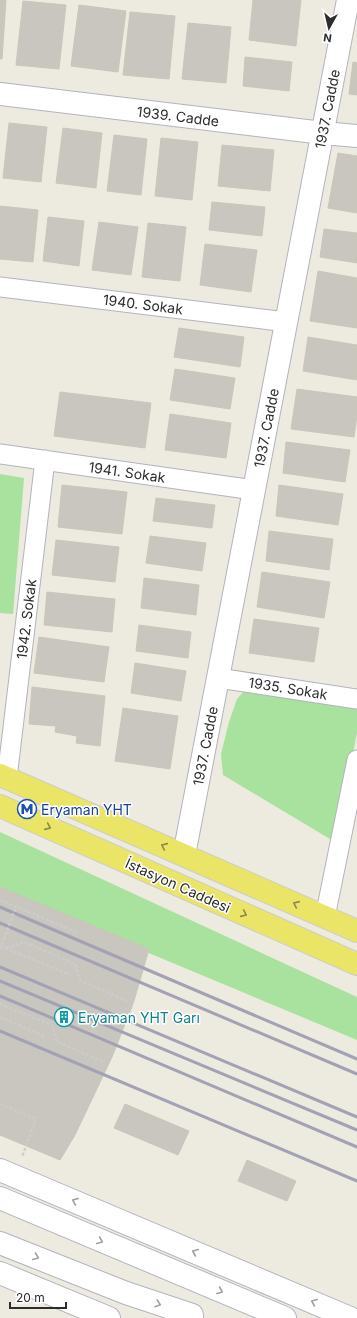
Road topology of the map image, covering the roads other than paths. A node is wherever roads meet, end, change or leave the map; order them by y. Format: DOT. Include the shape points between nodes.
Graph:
graph roads {
  1 [pos="348,0"];
  2 [pos="0,94"];
  3 [pos="323,133"];
  4 [pos="357,136"];
  5 [pos="0,287"];
  6 [pos="287,322"];
  7 [pos="0,454"];
  8 [pos="45,460"];
  9 [pos="254,490"];
  10 [pos="218,678"];
  11 [pos="357,699"];
  12 [pos="357,760"];
  13 [pos="4,776"];
  14 [pos="0,806"];
  15 [pos="184,855"];
  16 [pos="325,917"];
  17 [pos="357,931"];
  18 [pos="357,964"];
  19 [pos="7,1173"];
  20 [pos="0,1198"];
  21 [pos="0,1242"];
  22 [pos="0,1273"];
  23 [pos="192,1315"];
  24 [pos="340,1316"];
  25 [pos="109,1318"];
  26 [pos="285,1318"];
  1 -- 3 [label="street, 1937. Cadde"];
  2 -- 3 [label="street, 1939. Cadde"];
  3 -- 4 [label="street, 1939. Cadde"];
  3 -- 6 [label="street, 1937. Cadde"];
  5 -- 6 [label="street, 1940. Sokak"];
  6 -- 9 [label="street, 1937. Cadde"];
  7 -- 8 [label="street, 1941. Sokak"];
  8 -- 9 [label="street, 1941. Sokak"];
  8 -- 13 [label="street, 1942. Sokak"];
  9 -- 10 [label="street, 1937. Cadde"];
  10 -- 11 [label="street, 1935. Sokak"];
  10 -- 15 [label="street, 1937. Cadde"];
  12 -- 16 [label="street"];
  15 -- 13 [label="main road, İstasyon Caddesi, one-way"];
  14 -- 18 [label="main road, İstasyon Caddesi, one-way"];
  16 -- 15 [label="main road, İstasyon Caddesi, one-way"];
  16 -- 17 [label="main road, İstasyon Caddesi"];
  24 -- 19 [label="street, one-way"];
  20 -- 26 [label="street, one-way"];
  21 -- 23 [label="street, one-way" via="126,1293"];
  22 -- 25 [label="street"];
}
